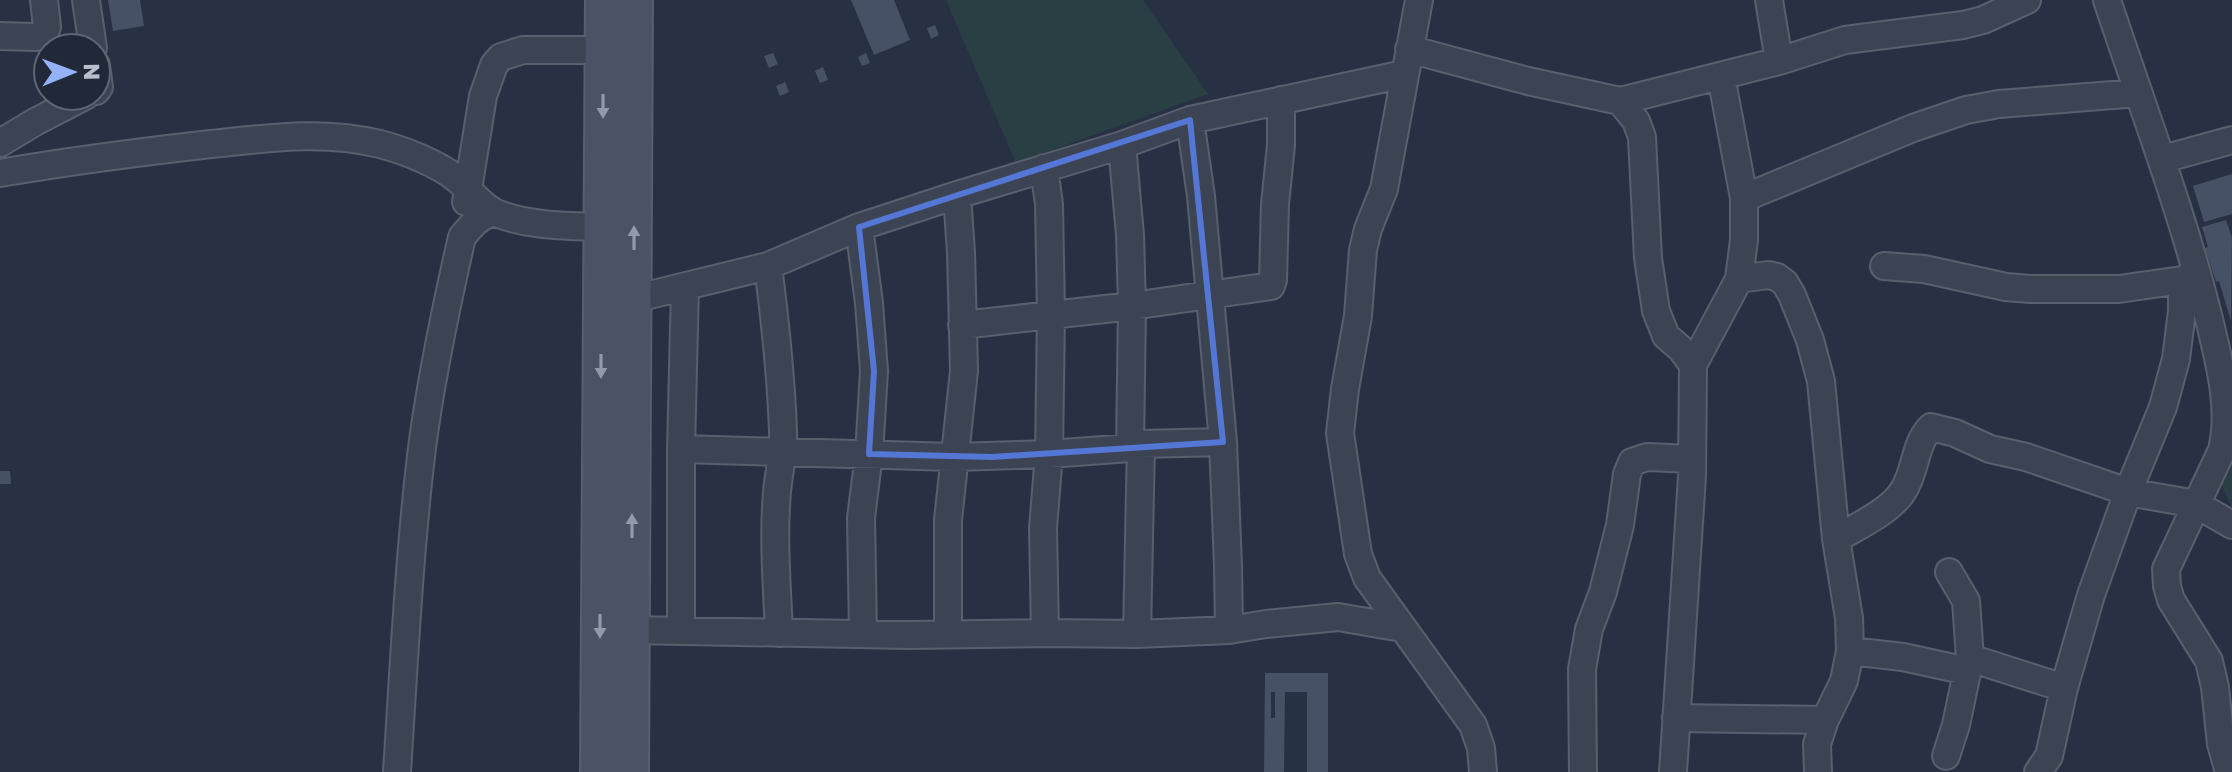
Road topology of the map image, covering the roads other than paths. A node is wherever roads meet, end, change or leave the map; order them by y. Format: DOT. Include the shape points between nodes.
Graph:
graph roads {
  1 [pos="44,0"];
  2 [pos="86,0"];
  3 [pos="604,0"];
  4 [pos="634,0"];
  5 [pos="1419,0"];
  6 [pos="1769,0"];
  7 [pos="2027,0"];
  8 [pos="2107,0"];
  9 [pos="91,32"];
  10 [pos="0,36"];
  11 [pos="603,50"];
  12 [pos="1779,61"];
  13 [pos="1406,62"];
  14 [pos="1721,76"];
  15 [pos="2138,93"];
  16 [pos="1281,100"];
  17 [pos="1620,101"];
  18 [pos="54,112"];
  19 [pos="1190,120"];
  20 [pos="2232,140"];
  21 [pos="0,143"];
  22 [pos="1122,145"];
  23 [pos="2163,159"];
  24 [pos="1044,168"];
  25 [pos="0,173"];
  26 [pos="468,191"];
  27 [pos="957,195"];
  28 [pos="1744,198"];
  29 [pos="494,212"];
  30 [pos="602,227"];
  31 [pos="859,227"];
  32 [pos="462,237"];
  33 [pos="768,266"];
  34 [pos="1884,266"];
  35 [pos="2190,277"];
  36 [pos="1739,279"];
  37 [pos="685,287"];
  38 [pos="1209,295"];
  39 [pos="633,299"];
  40 [pos="1132,306"];
  41 [pos="1051,314"];
  42 [pos="962,325"];
  43 [pos="1693,365"];
  44 [pos="2227,441"];
  45 [pos="1223,442"];
  46 [pos="1136,446"];
  47 [pos="681,449"];
  48 [pos="783,452"];
  49 [pos="869,454"];
  50 [pos="1049,454"];
  51 [pos="954,457"];
  52 [pos="1692,459"];
  53 [pos="2232,482"];
  54 [pos="2128,492"];
  55 [pos="2196,504"];
  56 [pos="2232,525"];
  57 [pos="1836,539"];
  58 [pos="1949,572"];
  59 [pos="1402,628"];
  60 [pos="631,630"];
  61 [pos="681,630"];
  62 [pos="1229,630"];
  63 [pos="779,633"];
  64 [pos="863,633"];
  65 [pos="948,633"];
  66 [pos="1045,633"];
  67 [pos="1137,634"];
  68 [pos="1850,651"];
  69 [pos="1968,665"];
  70 [pos="2064,688"];
  71 [pos="1676,718"];
  72 [pos="1825,720"];
  73 [pos="1946,756"];
  74 [pos="2047,767"];
  75 [pos="397,772"];
  76 [pos="599,772"];
  77 [pos="630,772"];
  78 [pos="1483,772"];
  79 [pos="1583,772"];
  80 [pos="1673,772"];
  81 [pos="1818,772"];
  82 [pos="2229,772"];
  1 -- 10 [label="street" via="44,34"];
  2 -- 9 [label="street"];
  3 -- 11 [label="street"];
  39 -- 4 [label="street, one-way"];
  5 -- 13 [label="street"];
  6 -- 12 [label="street"];
  7 -- 12 [label="street" via="1963,25 1845,40"];
  8 -- 15 [label="street"];
  11 -- 26 [label="street" via="523,50 501,57 483,96"];
  11 -- 30 [label="street, one-way"];
  12 -- 14 [label="street"];
  13 -- 16 [label="street"];
  13 -- 17 [label="street" via="1458,61"];
  13 -- 59 [label="street" via="1384,189 1363,250 1340,433 1358,554 1367,578"];
  14 -- 17 [label="street"];
  14 -- 28 [label="street"];
  15 -- 23 [label="street"];
  15 -- 28 [label="street" via="1966,110"];
  16 -- 19 [label="street"];
  16 -- 38 [label="street" via="1273,283"];
  17 -- 43 [label="street" via="1642,137 1656,311 1666,336"];
  18 -- 21 [label="street"];
  19 -- 22 [label="street"];
  19 -- 38 [label="street"];
  20 -- 23 [label="street"];
  22 -- 24 [label="street"];
  22 -- 40 [label="street"];
  23 -- 35 [label="street"];
  24 -- 27 [label="street"];
  24 -- 41 [label="street"];
  25 -- 26 [label="street" via="133,152 332,136 414,157 448,172"];
  26 -- 29 [label="street"];
  26 -- 32 [label="street"];
  27 -- 31 [label="street"];
  27 -- 42 [label="street"];
  28 -- 36 [label="street"];
  29 -- 30 [label="street" via="561,226"];
  29 -- 32 [label="street" via="477,220"];
  30 -- 76 [label="street, one-way"];
  31 -- 33 [label="street"];
  31 -- 49 [label="street" via="874,371"];
  32 -- 75 [label="street" via="422,449"];
  33 -- 37 [label="street"];
  33 -- 48 [label="street"];
  34 -- 35 [label="street" via="2030,289 2119,289"];
  35 -- 44 [label="street" via="2226,397"];
  35 -- 54 [label="street" via="2163,407"];
  36 -- 43 [label="street"];
  36 -- 57 [label="street" via="1768,275 1785,283 1810,340 1821,381"];
  37 -- 39 [label="street"];
  37 -- 47 [label="street"];
  38 -- 40 [label="street"];
  38 -- 45 [label="street"];
  60 -- 39 [label="street, one-way"];
  40 -- 41 [label="street"];
  40 -- 46 [label="street"];
  41 -- 42 [label="street"];
  41 -- 50 [label="street"];
  42 -- 51 [label="street" via="964,371"];
  43 -- 52 [label="street"];
  44 -- 53 [label="street"];
  44 -- 55 [label="street"];
  45 -- 46 [label="street"];
  45 -- 62 [label="street"];
  46 -- 50 [label="street"];
  46 -- 67 [label="street"];
  47 -- 48 [label="street"];
  47 -- 61 [label="street"];
  48 -- 49 [label="street"];
  48 -- 63 [label="street" via="775,545"];
  49 -- 51 [label="street"];
  49 -- 64 [label="street" via="861,518"];
  50 -- 51 [label="street"];
  50 -- 66 [label="street" via="1043,528"];
  51 -- 65 [label="street"];
  52 -- 71 [label="street"];
  52 -- 79 [label="street" via="1638,459 1627,474 1620,525 1582,669"];
  54 -- 55 [label="street"];
  54 -- 57 [label="street" via="1931,427 1903,492"];
  54 -- 70 [label="street"];
  55 -- 56 [label="street"];
  55 -- 82 [label="street" via="2166,569 2167,586 2209,661"];
  57 -- 68 [label="street"];
  58 -- 69 [label="street" via="1966,601"];
  59 -- 62 [label="street" via="1338,617"];
  59 -- 78 [label="street" via="1473,725"];
  60 -- 61 [label="street"];
  60 -- 77 [label="street"];
  61 -- 63 [label="street"];
  62 -- 67 [label="street"];
  63 -- 64 [label="street"];
  64 -- 65 [label="street"];
  65 -- 66 [label="street"];
  66 -- 67 [label="street"];
  68 -- 69 [label="street"];
  68 -- 72 [label="street" via="1844,681"];
  69 -- 70 [label="street"];
  69 -- 73 [label="street"];
  70 -- 74 [label="street"];
  71 -- 72 [label="street"];
  71 -- 80 [label="street"];
  72 -- 81 [label="street" via="1817,744"];
}
